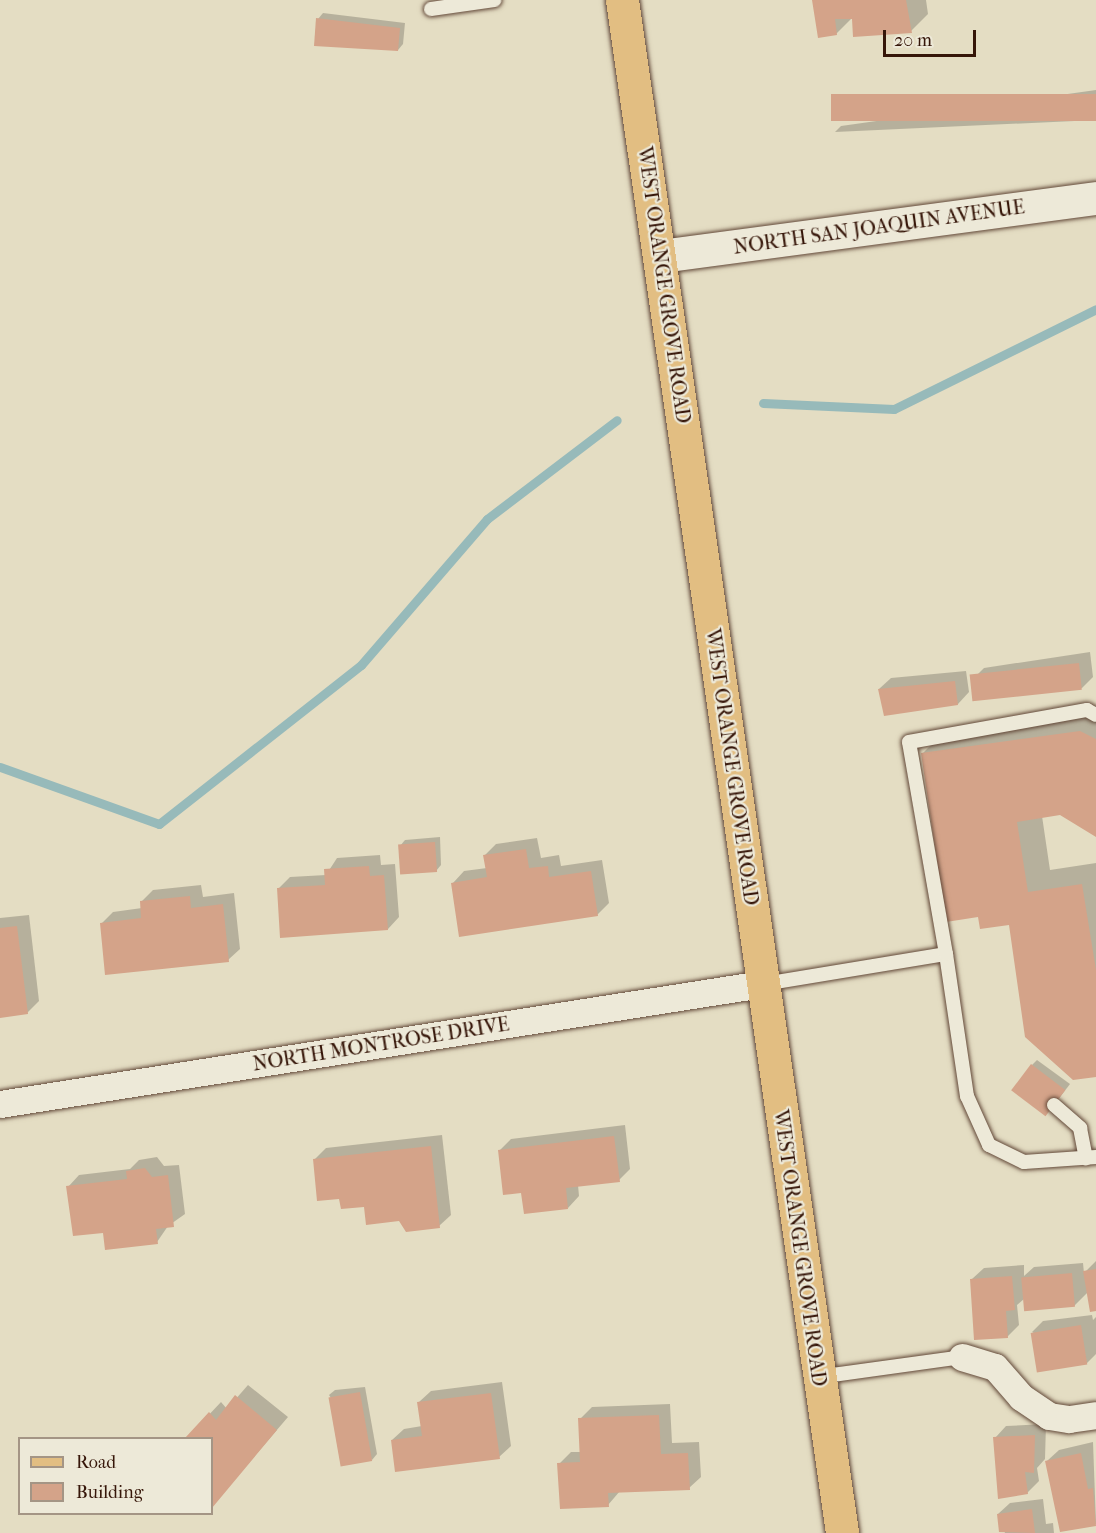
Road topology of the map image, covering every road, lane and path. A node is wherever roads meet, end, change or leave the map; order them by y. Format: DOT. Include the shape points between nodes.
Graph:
graph roads {
  1 [pos="494,0"];
  2 [pos="622,0"];
  3 [pos="431,9"];
  4 [pos="1096,198"];
  5 [pos="661,256"];
  6 [pos="1096,715"];
  7 [pos="946,954"];
  8 [pos="762,984"];
  9 [pos="0,1104"];
  10 [pos="1054,1105"];
  11 [pos="1091,1158"];
  12 [pos="962,1357"];
  13 [pos="818,1377"];
  14 [pos="1096,1415"];
  15 [pos="842,1533"];
  1 -- 3 [label="lane"];
  2 -- 5 [label="main road, WEST ORANGE GROVE ROAD"];
  4 -- 5 [label="street, NORTH SAN JOAQUIN AVENUE"];
  5 -- 8 [label="main road, WEST ORANGE GROVE ROAD"];
  6 -- 7 [label="lane" via="1088,710 909,742"];
  7 -- 8 [label="lane"];
  7 -- 11 [label="lane" via="967,1096 989,1145 1024,1162"];
  8 -- 9 [label="street, NORTH MONTROSE DRIVE"];
  8 -- 13 [label="main road, WEST ORANGE GROVE ROAD"];
  10 -- 11 [label="lane" via="1080,1128"];
  12 -- 13 [label="lane"];
  12 -- 14 [label="street" via="995,1367 1021,1397 1049,1416 1069,1419"];
  13 -- 15 [label="main road, WEST ORANGE GROVE ROAD"];
}
